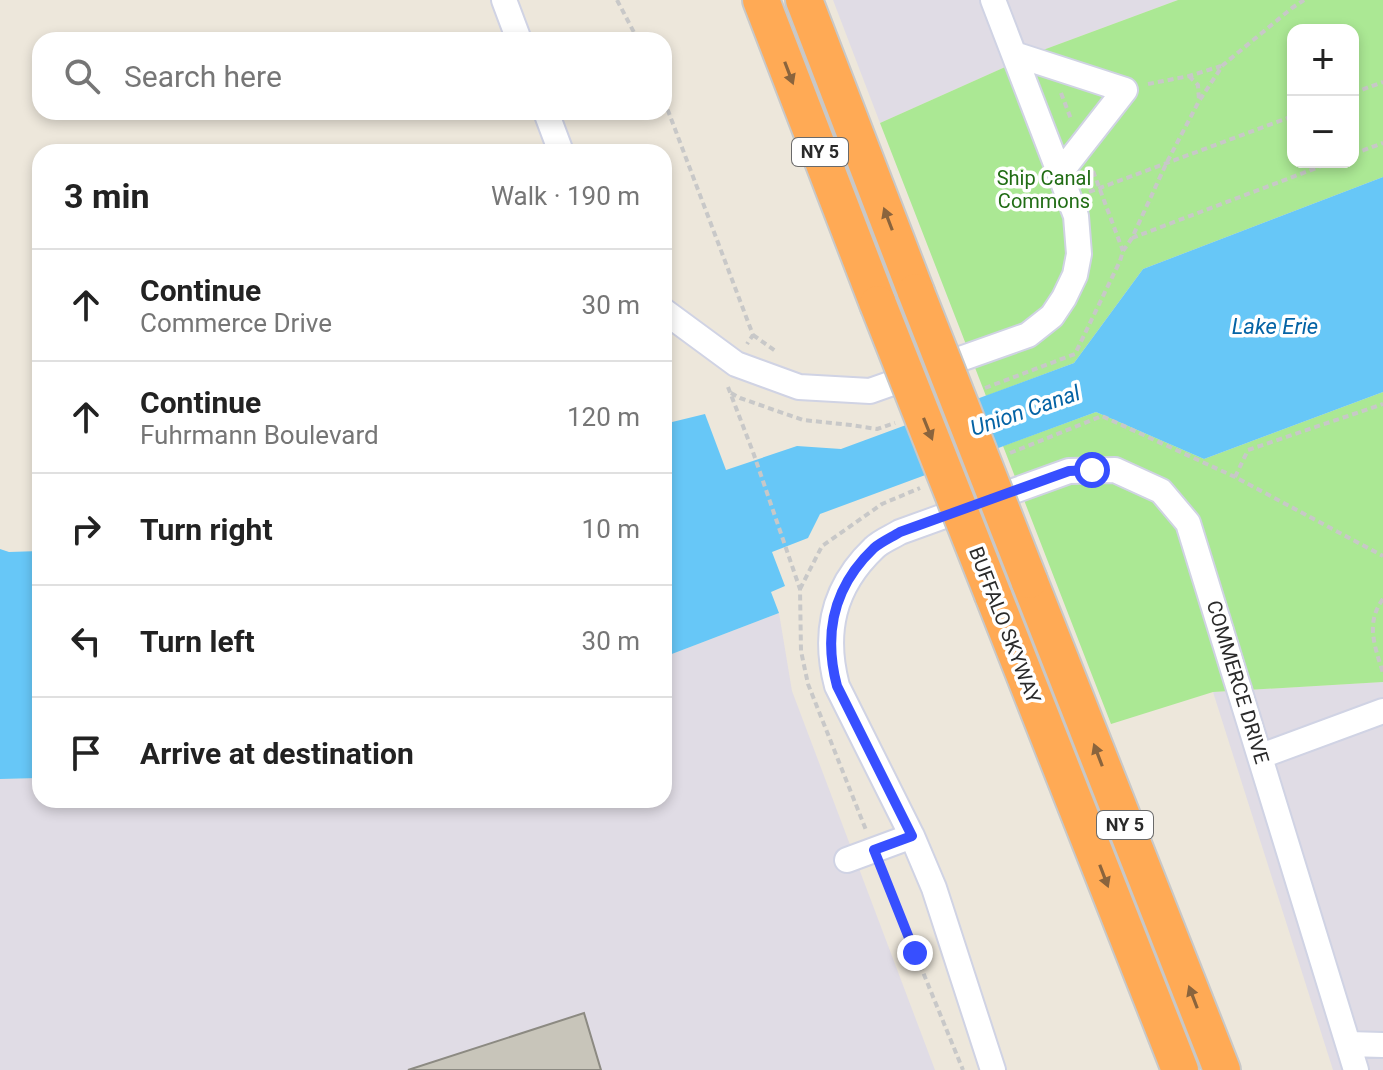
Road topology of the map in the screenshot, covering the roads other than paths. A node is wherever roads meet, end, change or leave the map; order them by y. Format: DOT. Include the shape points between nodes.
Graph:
graph roads {
  1 [pos="504,0"];
  2 [pos="761,0"];
  3 [pos="804,0"];
  4 [pos="993,0"];
  5 [pos="516,32"];
  6 [pos="1014,54"];
  7 [pos="549,120"];
  8 [pos="558,144"];
  9 [pos="1060,173"];
  10 [pos="672,317"];
  11 [pos="1383,711"];
  12 [pos="1261,756"];
  13 [pos="912,836"];
  14 [pos="847,860"];
  15 [pos="1348,1044"];
  16 [pos="1383,1045"];
  17 [pos="993,1070"];
  18 [pos="1180,1070"];
  19 [pos="1222,1070"];
  20 [pos="1356,1070"];
  1 -- 5 [label="street"];
  2 -- 18 [label="highway, BUFFALO SKYWAY / NY 5, one-way, bridge"];
  19 -- 3 [label="highway, BUFFALO SKYWAY / NY 5, one-way, bridge"];
  4 -- 6 [label="street"];
  6 -- 9 [label="street"];
  6 -- 9 [label="street" via="1125,90"];
  7 -- 8 [label="street"];
  9 -- 10 [label="street" via="1079,234 1075,275 1052,316 1028,335 870,391 799,387 736,364"];
  11 -- 12 [label="street"];
  12 -- 13 [label="street, COMMERCE DRIVE" via="1188,523 1161,491 1115,470 1069,471 900,532 875,546 850,576 835,610 830,635 837,686"];
  12 -- 15 [label="street, COMMERCE DRIVE"];
  13 -- 14 [label="street"];
  13 -- 17 [label="street, COMMERCE DRIVE"];
  15 -- 16 [label="street"];
  15 -- 20 [label="street, COMMERCE DRIVE"];
}
